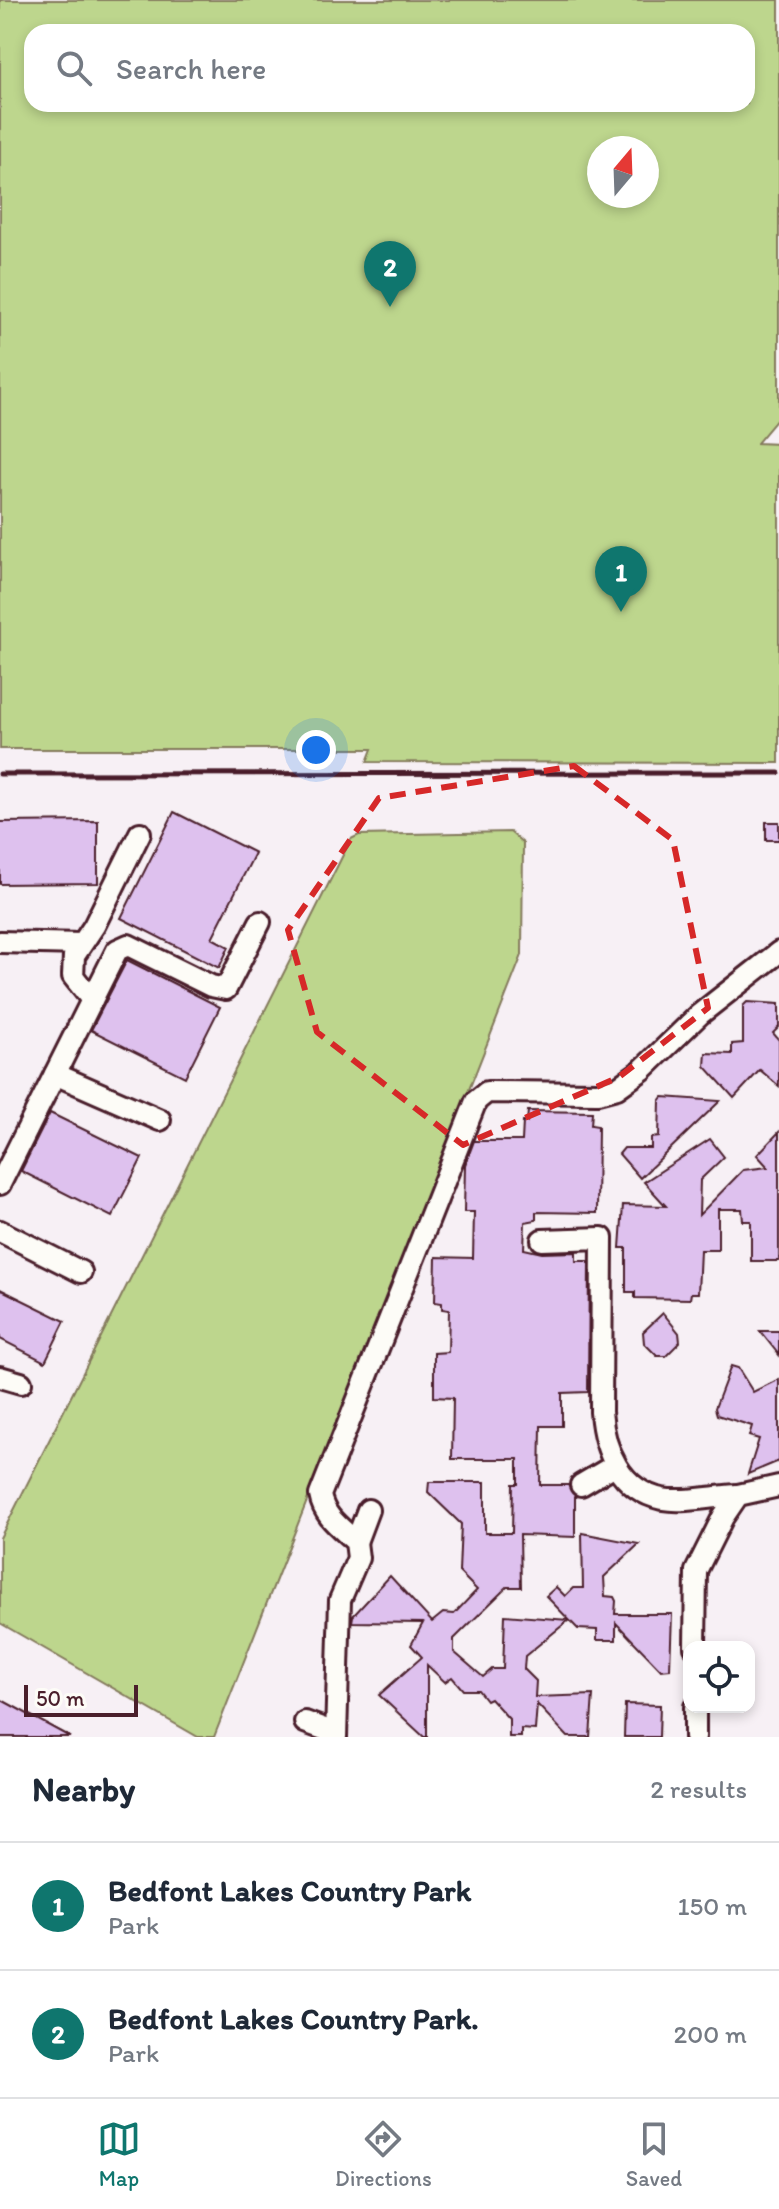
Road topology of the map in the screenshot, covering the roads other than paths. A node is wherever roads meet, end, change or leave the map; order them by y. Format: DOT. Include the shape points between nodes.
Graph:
graph roads {
  1 [pos="140,833"];
  2 [pos="260,922"];
  3 [pos="0,942"];
  4 [pos="81,944"];
  5 [pos="779,952"];
  6 [pos="92,1000"];
  7 [pos="55,1074"];
  8 [pos="160,1120"];
  9 [pos="0,1184"];
  10 [pos="0,1231"];
  11 [pos="542,1240"];
  12 [pos="81,1272"];
  13 [pos="0,1377"];
  14 [pos="21,1383"];
  15 [pos="615,1465"];
  16 [pos="581,1485"];
  17 [pos="779,1486"];
  18 [pos="738,1495"];
  19 [pos="368,1510"];
  20 [pos="356,1542"];
  21 [pos="695,1641"];
  22 [pos="695,1713"];
  23 [pos="305,1722"];
  24 [pos="336,1735"];
  25 [pos="695,1737"];
  1 -- 4 [label="street"];
  2 -- 6 [label="street" via="226,989 128,945 117,950"];
  3 -- 4 [label="street"];
  4 -- 6 [label="street" via="73,976"];
  5 -- 20 [label="street" via="617,1088 598,1093 487,1092 476,1101 320,1495 329,1518"];
  6 -- 7 [label="street"];
  7 -- 8 [label="street"];
  7 -- 9 [label="street"];
  10 -- 12 [label="street"];
  11 -- 15 [label="street" via="602,1238 601,1412"];
  13 -- 14 [label="street"];
  15 -- 16 [label="street"];
  15 -- 18 [label="street" via="646,1494 665,1499"];
  17 -- 18 [label="street"];
  18 -- 21 [label="street" via="696,1571"];
  19 -- 20 [label="street"];
  20 -- 24 [label="street" via="358,1558 340,1600"];
  22 -- 25 [label="street"];
  23 -- 24 [label="street"];
}
